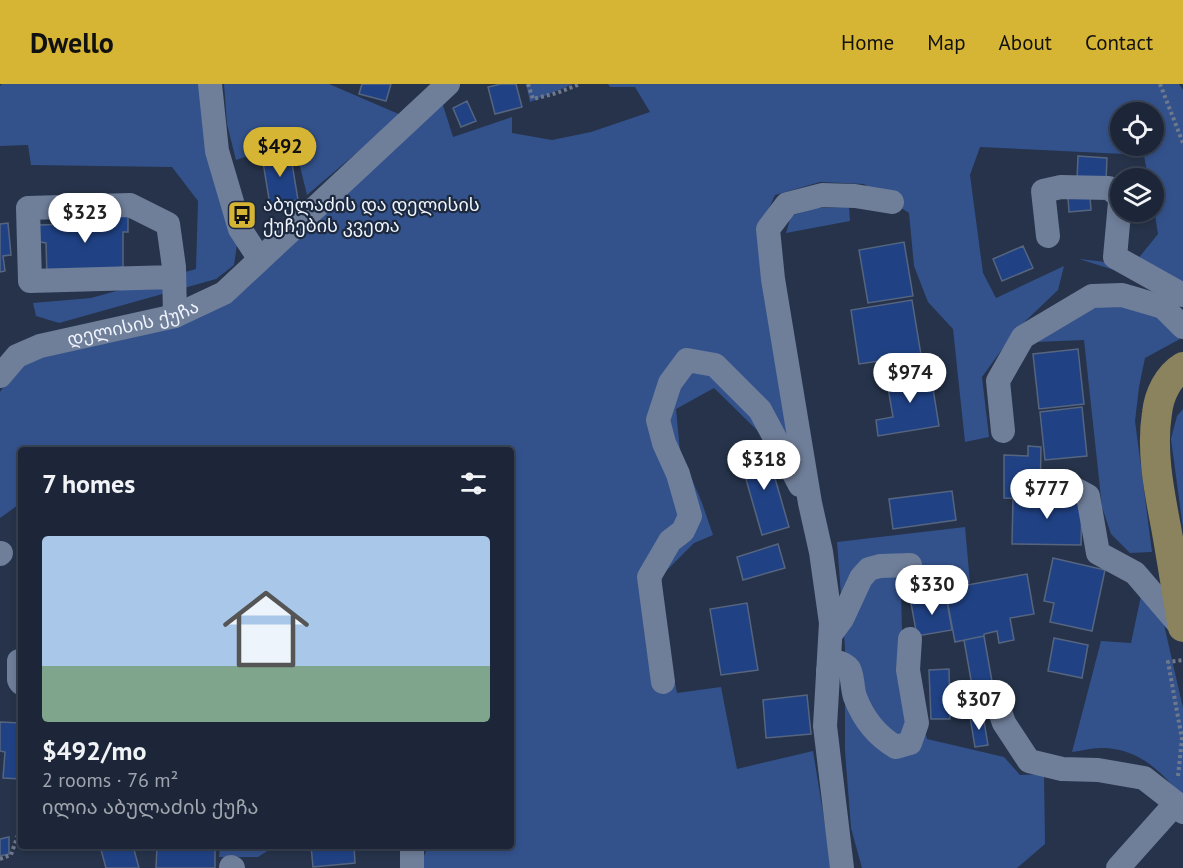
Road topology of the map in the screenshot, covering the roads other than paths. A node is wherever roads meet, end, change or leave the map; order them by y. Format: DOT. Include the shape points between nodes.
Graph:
graph roads {
  1 [pos="210,84"];
  2 [pos="448,84"];
  3 [pos="1110,189"];
  4 [pos="892,202"];
  5 [pos="1118,222"];
  6 [pos="1048,236"];
  7 [pos="260,258"];
  8 [pos="174,277"];
  9 [pos="1183,295"];
  10 [pos="175,316"];
  11 [pos="1183,327"];
  12 [pos="1183,367"];
  13 [pos="0,376"];
  14 [pos="1003,431"];
  15 [pos="1064,483"];
  16 [pos="810,503"];
  17 [pos="910,565"];
  18 [pos="1183,628"];
  19 [pos="831,634"];
  20 [pos="910,639"];
  21 [pos="828,671"];
  22 [pos="663,682"];
  23 [pos="996,700"];
  24 [pos="1179,808"];
  25 [pos="412,849"];
  26 [pos="412,868"];
  27 [pos="842,868"];
  28 [pos="1118,868"];
  1 -- 7 [label="street" via="217,151 240,229"];
  2 -- 7 [label="street, დელისის ქუჩა"];
  3 -- 6 [label="street" via="1061,187 1043,191"];
  4 -- 16 [label="street" via="822,195 787,204 768,230"];
  5 -- 9 [label="street" via="1115,257"];
  7 -- 10 [label="street, დელისის ქუჩა" via="224,292"];
  8 -- 8 [label="street" via="168,224 130,205 28,208 30,281"];
  8 -- 10 [label="street"];
  10 -- 13 [label="street, დელისის ქუჩა" via="40,346 16,356"];
  11 -- 14 [label="street" via="1163,307 1122,295 1092,296 1023,337 998,381"];
  12 -- 18 [label="main road" via="1168,381 1157,411 1155,437 1159,488"];
  15 -- 18 [label="street" via="1088,496 1098,553 1135,573"];
  16 -- 19 [label="street" via="822,552"];
  16 -- 22 [label="street" via="760,410 715,365 687,360 670,383 658,420 690,516 649,577"];
  17 -- 19 [label="street" via="869,570"];
  19 -- 21 [label="street"];
  20 -- 21 [label="street" via="908,670 917,723 910,743 896,747 882,739 855,696 850,670 843,663 837,662"];
  21 -- 27 [label="street" via="825,726"];
  23 -- 24 [label="street" via="1004,723 1029,761 1062,769 1144,778"];
  24 -- 28 [label="street"];
  25 -- 26 [label="street"];
}
